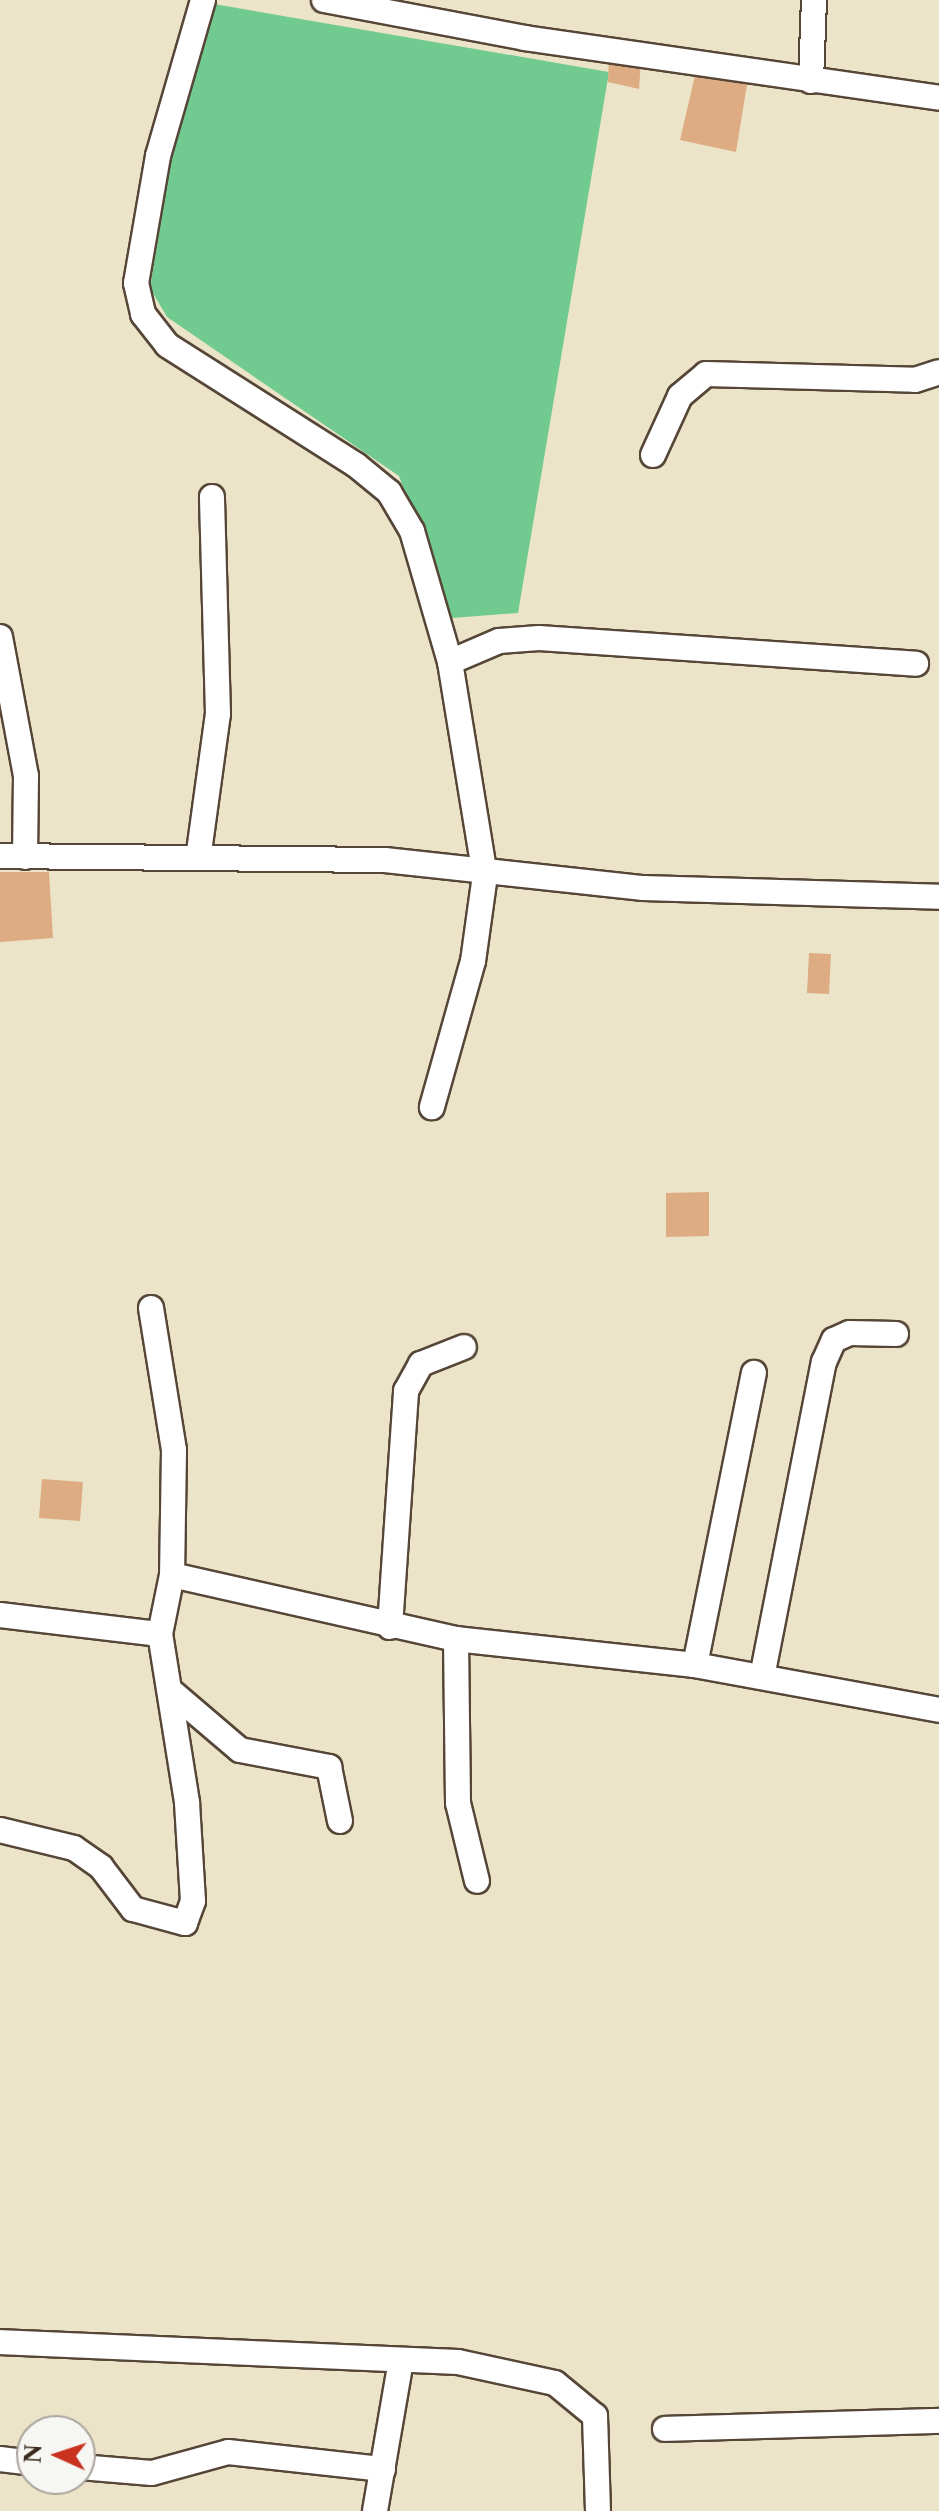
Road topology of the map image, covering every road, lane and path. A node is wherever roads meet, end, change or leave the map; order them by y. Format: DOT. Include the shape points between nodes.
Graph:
graph roads {
  1 [pos="203,0"];
  2 [pos="324,0"];
  3 [pos="814,0"];
  4 [pos="811,81"];
  5 [pos="939,98"];
  6 [pos="939,372"];
  7 [pos="653,455"];
  8 [pos="212,497"];
  9 [pos="0,637"];
  10 [pos="450,662"];
  11 [pos="916,664"];
  12 [pos="199,852"];
  13 [pos="0,856"];
  14 [pos="25,857"];
  15 [pos="485,875"];
  16 [pos="939,897"];
  17 [pos="432,1107"];
  18 [pos="151,1308"];
  19 [pos="896,1334"];
  20 [pos="464,1347"];
  21 [pos="754,1373"];
  22 [pos="172,1575"];
  23 [pos="0,1615"];
  24 [pos="390,1627"];
  25 [pos="160,1634"];
  26 [pos="456,1639"];
  27 [pos="695,1665"];
  28 [pos="762,1677"];
  29 [pos="173,1693"];
  30 [pos="939,1710"];
  31 [pos="340,1821"];
  32 [pos="0,1830"];
  33 [pos="477,1881"];
  34 [pos="0,2342"];
  35 [pos="401,2360"];
  36 [pos="939,2421"];
  37 [pos="665,2429"];
  38 [pos="96,2468"];
  39 [pos="383,2469"];
  40 [pos="375,2511"];
  41 [pos="598,2511"];
  1 -- 10 [label="street" via="140,234 136,283 143,314 167,345 389,492 412,531"];
  2 -- 4 [label="street"];
  3 -- 4 [label="street"];
  4 -- 5 [label="street"];
  6 -- 7 [label="street" via="915,380 706,374 680,396"];
  8 -- 12 [label="street" via="218,714"];
  9 -- 14 [label="street" via="26,776"];
  10 -- 11 [label="street" via="529,638"];
  10 -- 15 [label="street"];
  12 -- 14 [label="street"];
  12 -- 15 [label="street" via="385,860"];
  13 -- 14 [label="street"];
  15 -- 16 [label="street" via="871,900"];
  15 -- 17 [label="street" via="473,961"];
  18 -- 22 [label="street" via="174,1450"];
  19 -- 28 [label="street" via="850,1333 834,1340 824,1362"];
  20 -- 24 [label="street" via="421,1364 406,1391"];
  21 -- 27 [label="street"];
  22 -- 24 [label="street"];
  22 -- 25 [label="street"];
  23 -- 25 [label="street"];
  24 -- 26 [label="street"];
  25 -- 29 [label="street"];
  26 -- 27 [label="street"];
  26 -- 33 [label="street" via="458,1803"];
  27 -- 28 [label="street"];
  28 -- 30 [label="street"];
  29 -- 31 [label="street" via="240,1750 321,1761 333,1778"];
  29 -- 32 [label="street" via="193,1888 185,1923 133,1909 101,1867 65,1843"];
  34 -- 35 [label="street"];
  35 -- 39 [label="street"];
  35 -- 41 [label="street" via="458,2362 576,2393 595,2416"];
  36 -- 37 [label="street"];
  38 -- 39 [label="street" via="152,2473 228,2452"];
  39 -- 40 [label="street"];
}
